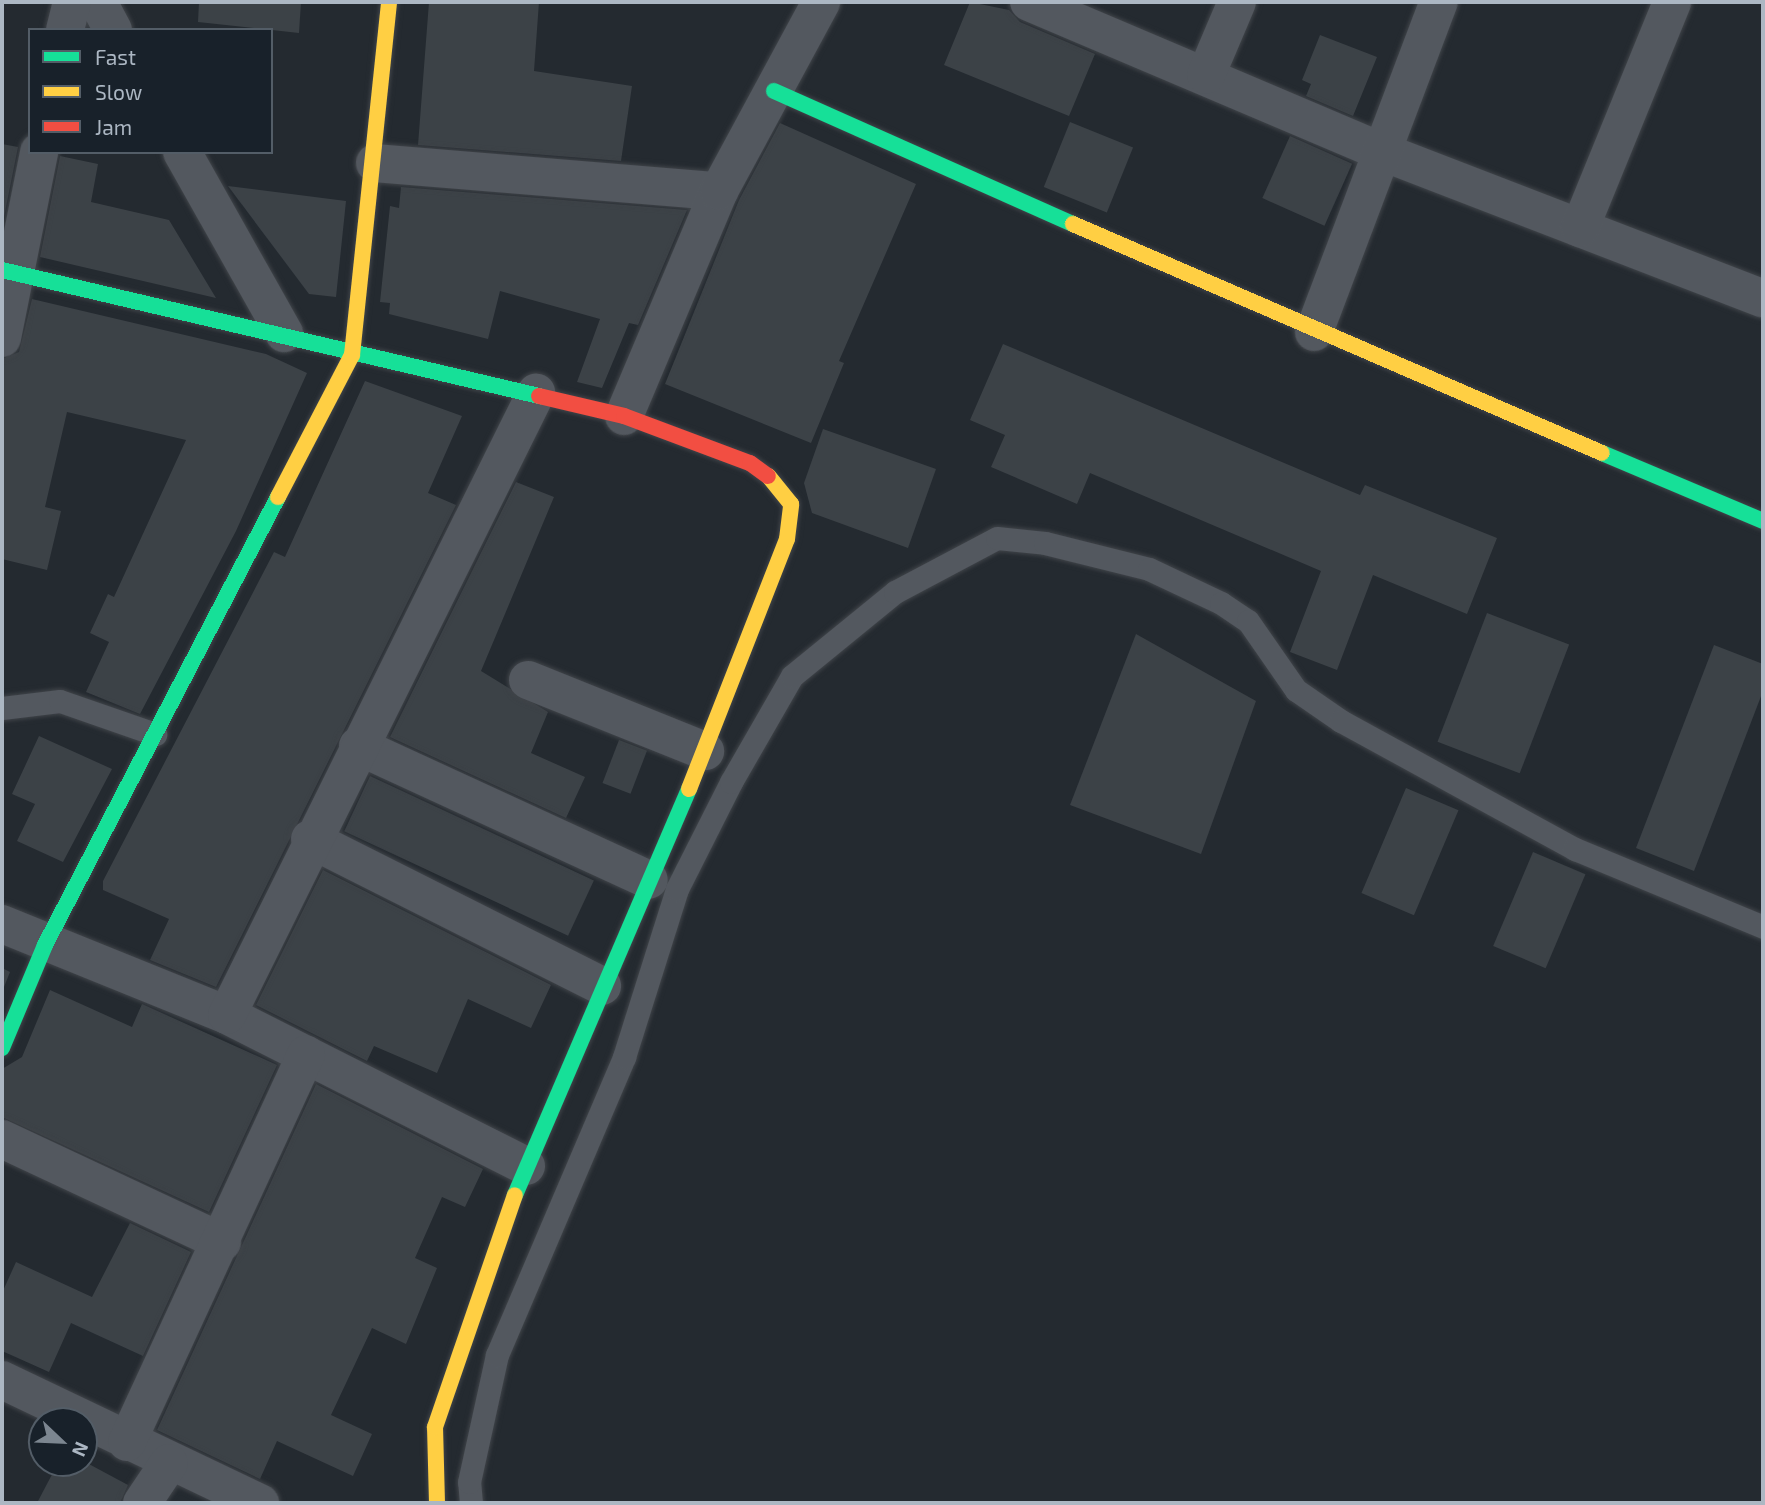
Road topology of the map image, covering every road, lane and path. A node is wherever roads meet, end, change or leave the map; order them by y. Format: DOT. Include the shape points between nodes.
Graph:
graph roads {
  1 [pos="72,2"];
  2 [pos="97,2"];
  3 [pos="388,2"];
  4 [pos="821,2"];
  5 [pos="1030,2"];
  6 [pos="1237,2"];
  7 [pos="1439,2"];
  8 [pos="1672,2"];
  9 [pos="66,28"];
  10 [pos="112,28"];
  11 [pos="1206,75"];
  12 [pos="775,91"];
  13 [pos="1382,152"];
  14 [pos="38,154"];
  15 [pos="183,154"];
  16 [pos="375,163"];
  17 [pos="719,191"];
  18 [pos="1580,228"];
  19 [pos="8,271"];
  20 [pos="1763,297"];
  21 [pos="1314,332"];
  22 [pos="284,333"];
  23 [pos="2,338"];
  24 [pos="352,355"];
  25 [pos="536,393"];
  26 [pos="624,416"];
  27 [pos="1763,521"];
  28 [pos="528,680"];
  29 [pos="2,708"];
  30 [pos="155,734"];
  31 [pos="358,746"];
  32 [pos="705,751"];
  33 [pos="310,839"];
  34 [pos="649,880"];
  35 [pos="2,924"];
  36 [pos="1763,927"];
  37 [pos="45,945"];
  38 [pos="602,986"];
  39 [pos="227,1015"];
  40 [pos="2,1048"];
  41 [pos="306,1054"];
  42 [pos="2,1139"];
  43 [pos="526,1166"];
  44 [pos="222,1242"];
  45 [pos="2,1380"];
  46 [pos="127,1442"];
  47 [pos="169,1463"];
  48 [pos="142,1503"];
  49 [pos="260,1503"];
  50 [pos="437,1503"];
  51 [pos="471,1503"];
  1 -- 9 [label="street"];
  2 -- 10 [label="street"];
  3 -- 16 [label="street"];
  4 -- 12 [label="street"];
  5 -- 11 [label="street"];
  6 -- 11 [label="street"];
  7 -- 13 [label="street"];
  8 -- 18 [label="street"];
  11 -- 13 [label="street"];
  12 -- 17 [label="street"];
  12 -- 21 [label="street"];
  13 -- 18 [label="street"];
  13 -- 21 [label="street"];
  14 -- 19 [label="street"];
  15 -- 22 [label="street"];
  16 -- 17 [label="street"];
  16 -- 24 [label="street"];
  17 -- 26 [label="street"];
  18 -- 20 [label="street"];
  19 -- 22 [label="street"];
  19 -- 23 [label="street"];
  21 -- 27 [label="street"];
  22 -- 24 [label="street"];
  24 -- 25 [label="street"];
  24 -- 30 [label="street"];
  25 -- 26 [label="street"];
  25 -- 31 [label="street"];
  26 -- 32 [label="street" via="750,463 780,485 792,504 787,539"];
  28 -- 32 [label="street"];
  29 -- 30 [label="lane" via="60,701"];
  30 -- 37 [label="street"];
  31 -- 33 [label="street"];
  31 -- 34 [label="street"];
  32 -- 34 [label="street"];
  33 -- 38 [label="street"];
  33 -- 39 [label="street"];
  34 -- 38 [label="street"];
  35 -- 37 [label="street"];
  36 -- 51 [label="lane" via="1575,849 1341,721 1296,690 1248,621 1222,603 1149,569 1045,543 997,538 895,593 792,676 731,782 677,888 624,1057 497,1355 469,1482"];
  37 -- 39 [label="street"];
  37 -- 40 [label="street"];
  38 -- 43 [label="street"];
  39 -- 41 [label="street"];
  41 -- 43 [label="street"];
  41 -- 44 [label="street"];
  42 -- 44 [label="street"];
  43 -- 50 [label="street" via="457,1349 435,1427"];
  44 -- 46 [label="street"];
  45 -- 46 [label="street"];
  46 -- 47 [label="street"];
  47 -- 48 [label="street"];
  47 -- 49 [label="street"];
}
